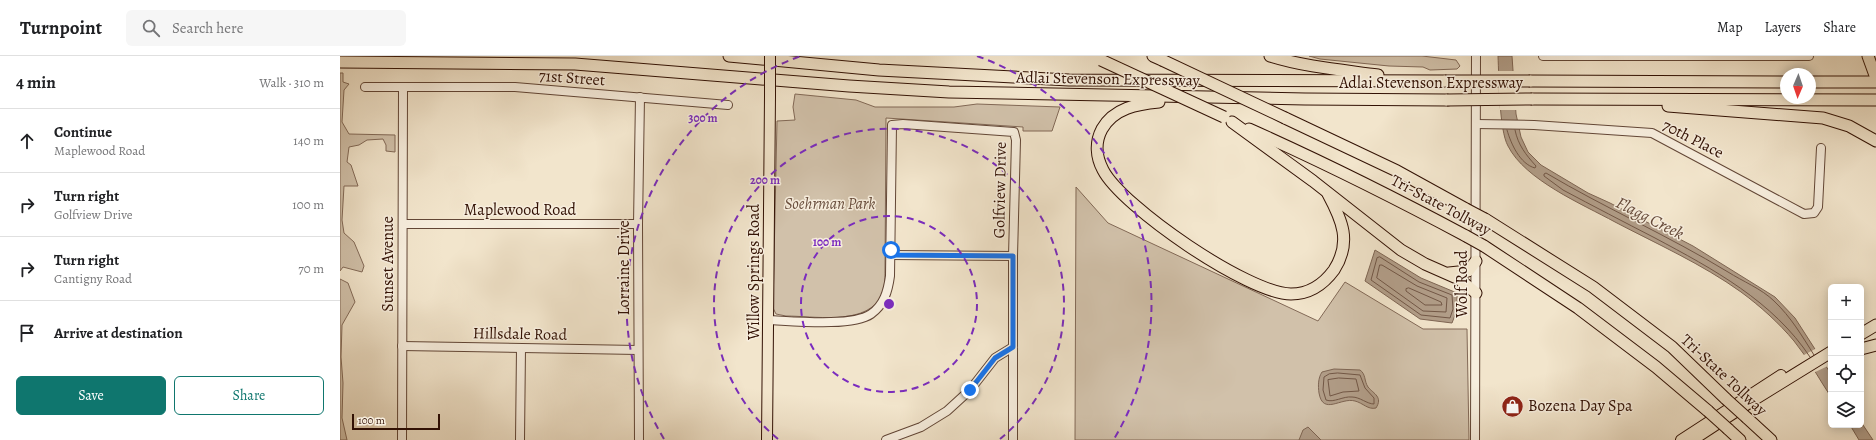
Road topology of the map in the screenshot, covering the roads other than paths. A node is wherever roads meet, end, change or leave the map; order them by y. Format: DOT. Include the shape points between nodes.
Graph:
graph roads {
  1 [pos="729,56"];
  2 [pos="770,56"];
  3 [pos="1270,56"];
  4 [pos="1476,56"];
  5 [pos="1542,56"];
  6 [pos="1809,56"];
  7 [pos="1868,56"];
  8 [pos="1097,58"];
  9 [pos="1158,58"];
  10 [pos="340,62"];
  11 [pos="1876,78"];
  12 [pos="1428,81"];
  13 [pos="1780,82"];
  14 [pos="1816,82"];
  15 [pos="1876,82"];
  16 [pos="365,87"];
  17 [pos="403,88"];
  18 [pos="640,97"];
  19 [pos="1216,97"];
  20 [pos="1549,99"];
  21 [pos="1876,100"];
  22 [pos="728,105"];
  23 [pos="1228,119"];
  24 [pos="1476,124"];
  25 [pos="1876,141"];
  26 [pos="1821,148"];
  27 [pos="1328,194"];
  28 [pos="403,224"];
  29 [pos="638,224"];
  30 [pos="891,255"];
  31 [pos="1013,256"];
  32 [pos="1476,262"];
  33 [pos="1446,273"];
  34 [pos="1476,293"];
  35 [pos="1876,318"];
  36 [pos="768,320"];
  37 [pos="1864,325"];
  38 [pos="1876,325"];
  39 [pos="1864,332"];
  40 [pos="1876,345"];
  41 [pos="402,346"];
  42 [pos="1013,347"];
  43 [pos="521,348"];
  44 [pos="1864,348"];
  45 [pos="638,350"];
  46 [pos="1828,353"];
  47 [pos="1806,367"];
  48 [pos="1781,375"];
  49 [pos="402,440"];
  50 [pos="520,440"];
  51 [pos="639,440"];
  52 [pos="767,440"];
  53 [pos="886,440"];
  54 [pos="1013,440"];
  55 [pos="1475,440"];
  56 [pos="1681,440"];
  57 [pos="1692,440"];
  58 [pos="1698,440"];
  59 [pos="1740,440"];
  60 [pos="1771,440"];
  1 -- 12 [label="highway, Adlai Stevenson Expressway" via="879,70 1069,80"];
  2 -- 36 [label="main road, Willow Springs Road, bridge"];
  3 -- 12 [label="highway" via="1331,69"];
  4 -- 24 [label="street, Wolf Road"];
  5 -- 6 [label="street"];
  7 -- 11 [label="highway"];
  8 -- 23 [label="highway, Tri-State Tollway, bridge"];
  9 -- 60 [label="highway, Tri-State Tollway, bridge" via="1398,171 1485,219 1599,291 1672,347"];
  10 -- 19 [label="highway, Adlai Stevenson Expressway" via="575,64 949,92"];
  12 -- 13 [label="highway, Adlai Stevenson Expressway, bridge"];
  14 -- 15 [label="highway"];
  16 -- 17 [label="street, 71st Street"];
  17 -- 18 [label="street, 71st Street" via="515,87"];
  17 -- 28 [label="street, Sunset Avenue"];
  18 -- 22 [label="street, 71st Street"];
  18 -- 29 [label="street, Lorraine Drive"];
  19 -- 20 [label="highway, Adlai Stevenson Expressway, bridge"];
  19 -- 27 [label="highway" via="1145,103 1125,109 1111,117 1101,132 1097,149 1098,158 1108,179 1149,216 1200,253 1267,289 1290,294 1307,292 1318,287 1328,278 1340,260 1344,240 1340,218"];
  20 -- 21 [label="highway, Adlai Stevenson Expressway"];
  20 -- 25 [label="highway" via="1812,117 1849,126"];
  23 -- 27 [label="highway"];
  23 -- 59 [label="highway, Tri-State Tollway, bridge" via="1386,193 1484,246 1578,308 1656,366"];
  24 -- 26 [label="street, 70th Place" via="1652,133 1804,214 1814,213 1818,207"];
  24 -- 32 [label="street, Wolf Road"];
  27 -- 33 [label="highway" via="1401,250"];
  28 -- 29 [label="street, Maplewood Road"];
  28 -- 41 [label="street, Sunset Avenue"];
  29 -- 45 [label="street, Lorraine Drive"];
  30 -- 31 [label="street"];
  30 -- 31 [label="street, Golfview Drive" via="892,125 903,124 1014,132 1016,140"];
  30 -- 36 [label="street" via="886,296 871,314 849,320"];
  31 -- 42 [label="street, Golfview Drive"];
  32 -- 33 [label="highway" via="1468,271"];
  32 -- 34 [label="street, Wolf Road"];
  33 -- 34 [label="highway" via="1459,279"];
  34 -- 55 [label="street, Wolf Road"];
  35 -- 37 [label="highway"];
  36 -- 52 [label="main road, Willow Springs Road"];
  38 -- 39 [label="highway"];
  40 -- 44 [label="highway"];
  41 -- 43 [label="street, Hillsdale Road"];
  41 -- 49 [label="street, Sunset Avenue"];
  42 -- 53 [label="street" via="995,358 970,390 947,411 921,427"];
  42 -- 54 [label="street, Golfview Drive"];
  43 -- 45 [label="street, Hillsdale Road"];
  43 -- 50 [label="street"];
  45 -- 51 [label="street, Lorraine Drive"];
  46 -- 47 [label="highway"];
  47 -- 48 [label="highway"];
  47 -- 57 [label="highway"];
  47 -- 58 [label="highway"];
  48 -- 56 [label="main road"];
}
